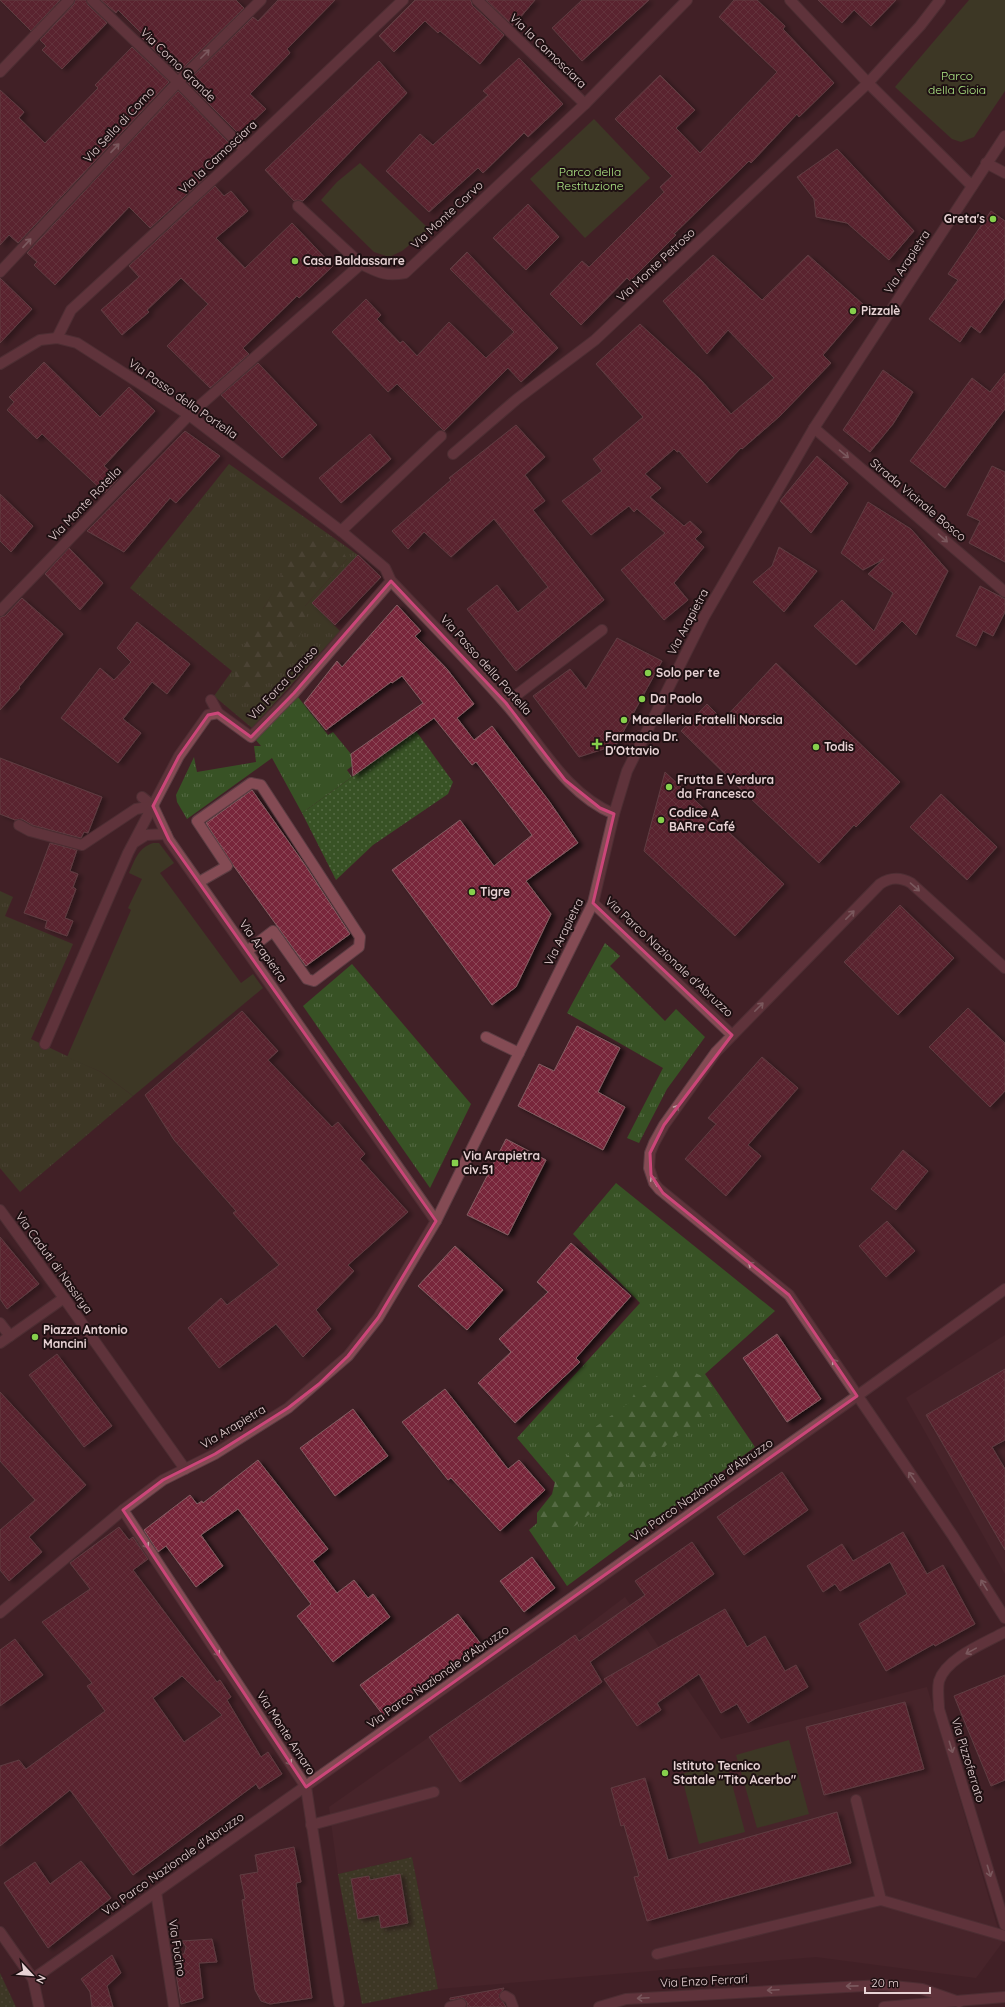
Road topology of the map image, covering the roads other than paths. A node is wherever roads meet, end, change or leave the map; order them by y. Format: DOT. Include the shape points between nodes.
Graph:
graph roads {
  1 [pos="69,0"];
  2 [pos="92,0"];
  3 [pos="261,0"];
  4 [pos="403,0"];
  5 [pos="477,0"];
  6 [pos="687,0"];
  7 [pos="790,0"];
  8 [pos="940,0"];
  9 [pos="0,72"];
  10 [pos="178,82"];
  11 [pos="868,83"];
  12 [pos="585,104"];
  13 [pos="1005,136"];
  14 [pos="246,150"];
  15 [pos="986,163"];
  16 [pos="1005,173"];
  17 [pos="972,186"];
  18 [pos="298,206"];
  19 [pos="361,264"];
  20 [pos="0,272"];
  21 [pos="57,338"];
  22 [pos="0,364"];
  23 [pos="189,415"];
  24 [pos="814,428"];
  25 [pos="441,436"];
  26 [pos="452,454"];
  27 [pos="341,531"];
  28 [pos="391,581"];
  29 [pos="1005,592"];
  30 [pos="0,611"];
  31 [pos="602,630"];
  32 [pos="212,700"];
  33 [pos="506,703"];
  34 [pos="218,713"];
  35 [pos="142,797"];
  36 [pos="153,806"];
  37 [pos="614,814"];
  38 [pos="19,825"];
  39 [pos="166,834"];
  40 [pos="135,842"];
  41 [pos="199,882"];
  42 [pos="593,903"];
  43 [pos="247,951"];
  44 [pos="1005,968"];
  45 [pos="732,1035"];
  46 [pos="486,1037"];
  47 [pos="45,1044"];
  48 [pos="519,1053"];
  49 [pos="0,1210"];
  50 [pos="436,1221"];
  51 [pos="1005,1289"];
  52 [pos="64,1298"];
  53 [pos="0,1323"];
  54 [pos="10,1336"];
  55 [pos="0,1342"];
  56 [pos="857,1396"];
  57 [pos="185,1469"];
  58 [pos="123,1510"];
  59 [pos="0,1613"];
  60 [pos="1005,1618"];
  61 [pos="1005,1632"];
  62 [pos="306,1787"];
  63 [pos="434,1792"];
  64 [pos="856,1800"];
  65 [pos="311,1825"];
  66 [pos="156,1892"];
  67 [pos="881,1900"];
  68 [pos="1005,1925"];
  69 [pos="0,1932"];
  70 [pos="1005,1936"];
  71 [pos="657,1954"];
  72 [pos="33,1979"];
  73 [pos="505,1996"];
  74 [pos="1005,1997"];
  75 [pos="958,2002"];
  76 [pos="340,2003"];
  77 [pos="461,2004"];
  78 [pos="39,2007"];
  79 [pos="174,2007"];
  80 [pos="450,2007"];
  81 [pos="513,2007"];
  82 [pos="599,2007"];
  83 [pos="884,2007"];
  1 -- 9 [label="street"];
  2 -- 10 [label="street, Via Corno Grande"];
  10 -- 3 [label="street, Via Sella di Corno, one-way"];
  4 -- 14 [label="street, Via la Camosciara"];
  5 -- 12 [label="street, Via la Camosciara"];
  6 -- 12 [label="street, Via Monte Corvo"];
  7 -- 11 [label="street"];
  8 -- 11 [label="street, Via Monte Petroso"];
  10 -- 14 [label="street, Via Corno Grande"];
  20 -- 10 [label="street, Via Sella di Corno, one-way"];
  11 -- 17 [label="street"];
  11 -- 26 [label="street, Via Monte Petroso" via="596,340 517,399"];
  12 -- 19 [label="street, Via Monte Corvo" via="405,273 382,274"];
  13 -- 15 [label="street, Via Arapietra"];
  14 -- 21 [label="street, Via la Camosciara" via="71,310"];
  15 -- 16 [label="street"];
  15 -- 17 [label="street, Via Arapietra"];
  17 -- 24 [label="street, Via Arapietra"];
  18 -- 19 [label="street, Via Monte Corvo"];
  19 -- 23 [label="street"];
  21 -- 22 [label="street, Via Passo della Portella" via="40,340"];
  21 -- 23 [label="street, Via Passo della Portella" via="77,344"];
  23 -- 27 [label="street, Via Passo della Portella"];
  23 -- 30 [label="street, Via Monte Rotella"];
  24 -- 29 [label="street, Strada Vicinale Bosco, one-way"];
  24 -- 37 [label="street, Via Arapietra" via="704,617 627,771"];
  25 -- 27 [label="street"];
  27 -- 28 [label="street, Via Passo della Portella" via="385,568"];
  28 -- 33 [label="street, Via Passo della Portella"];
  28 -- 34 [label="street, Via Forca Caruso" via="294,693 251,737"];
  31 -- 33 [label="street"];
  32 -- 34 [label="street"];
  33 -- 37 [label="street, Via Passo della Portella" via="565,780 600,808"];
  34 -- 36 [label="street" via="208,715 179,756"];
  35 -- 36 [label="street"];
  36 -- 38 [label="street" via="136,809 82,845 30,831"];
  36 -- 39 [label="street, Via Arapietra"];
  36 -- 40 [label="street"];
  37 -- 42 [label="street, Via Arapietra"];
  39 -- 40 [label="street" via="146,835"];
  39 -- 41 [label="street, Via Arapietra"];
  40 -- 47 [label="street"];
  41 -- 43 [label="street, Via Arapietra"];
  41 -- 43 [label="street" via="227,866 197,822 251,783 261,785 360,937 359,947 314,981 307,979 273,931"];
  42 -- 45 [label="street, Via Parco Nazionale d'Abruzzo"];
  42 -- 48 [label="street, Via Arapietra"];
  43 -- 50 [label="street, Via Arapietra"];
  45 -- 44 [label="street, one-way" via="880,884 887,880 896,878 911,883"];
  56 -- 45 [label="street, Via Parco Nazionale d'Abruzzo, one-way" via="789,1295 663,1193 651,1175 650,1153 664,1125 716,1052"];
  46 -- 48 [label="street"];
  48 -- 50 [label="street, Via Arapietra"];
  49 -- 52 [label="street, Via Caduti di Nassirya"];
  50 -- 57 [label="street, Via Arapietra" via="378,1318 348,1356 288,1408 215,1454"];
  51 -- 56 [label="street, Via Parco Nazionale d'Abruzzo"];
  52 -- 54 [label="street"];
  52 -- 57 [label="street, Via Caduti di Nassirya"];
  53 -- 54 [label="street"];
  54 -- 55 [label="street"];
  60 -- 56 [label="street, one-way" via="953,1536"];
  56 -- 62 [label="street, Via Parco Nazionale d'Abruzzo"];
  57 -- 58 [label="street, Via Arapietra" via="163,1480"];
  58 -- 59 [label="street, Via Arapietra"];
  58 -- 62 [label="street, Via Monte Amaro, one-way"];
  61 -- 68 [label="street, Via Pizzoferrato, one-way" via="958,1658 946,1668 939,1682 938,1696 940,1710"];
  62 -- 65 [label="street, Via Monte Amaro"];
  62 -- 66 [label="street, Via Parco Nazionale d'Abruzzo"];
  63 -- 65 [label="street"];
  64 -- 67 [label="street"];
  65 -- 76 [label="street, Via Monte Amaro"];
  66 -- 72 [label="street, Via Parco Nazionale d'Abruzzo"];
  66 -- 79 [label="street, Via Fucino"];
  67 -- 70 [label="street"];
  67 -- 71 [label="street"];
  69 -- 72 [label="street"];
  72 -- 78 [label="street"];
  73 -- 81 [label="street" via="510,1999"];
  74 -- 75 [label="street"];
  75 -- 82 [label="street, Via Enzo Ferrari, one-way" via="922,1989 883,1985 626,1999"];
  75 -- 83 [label="street"];
  77 -- 80 [label="street"];
}
